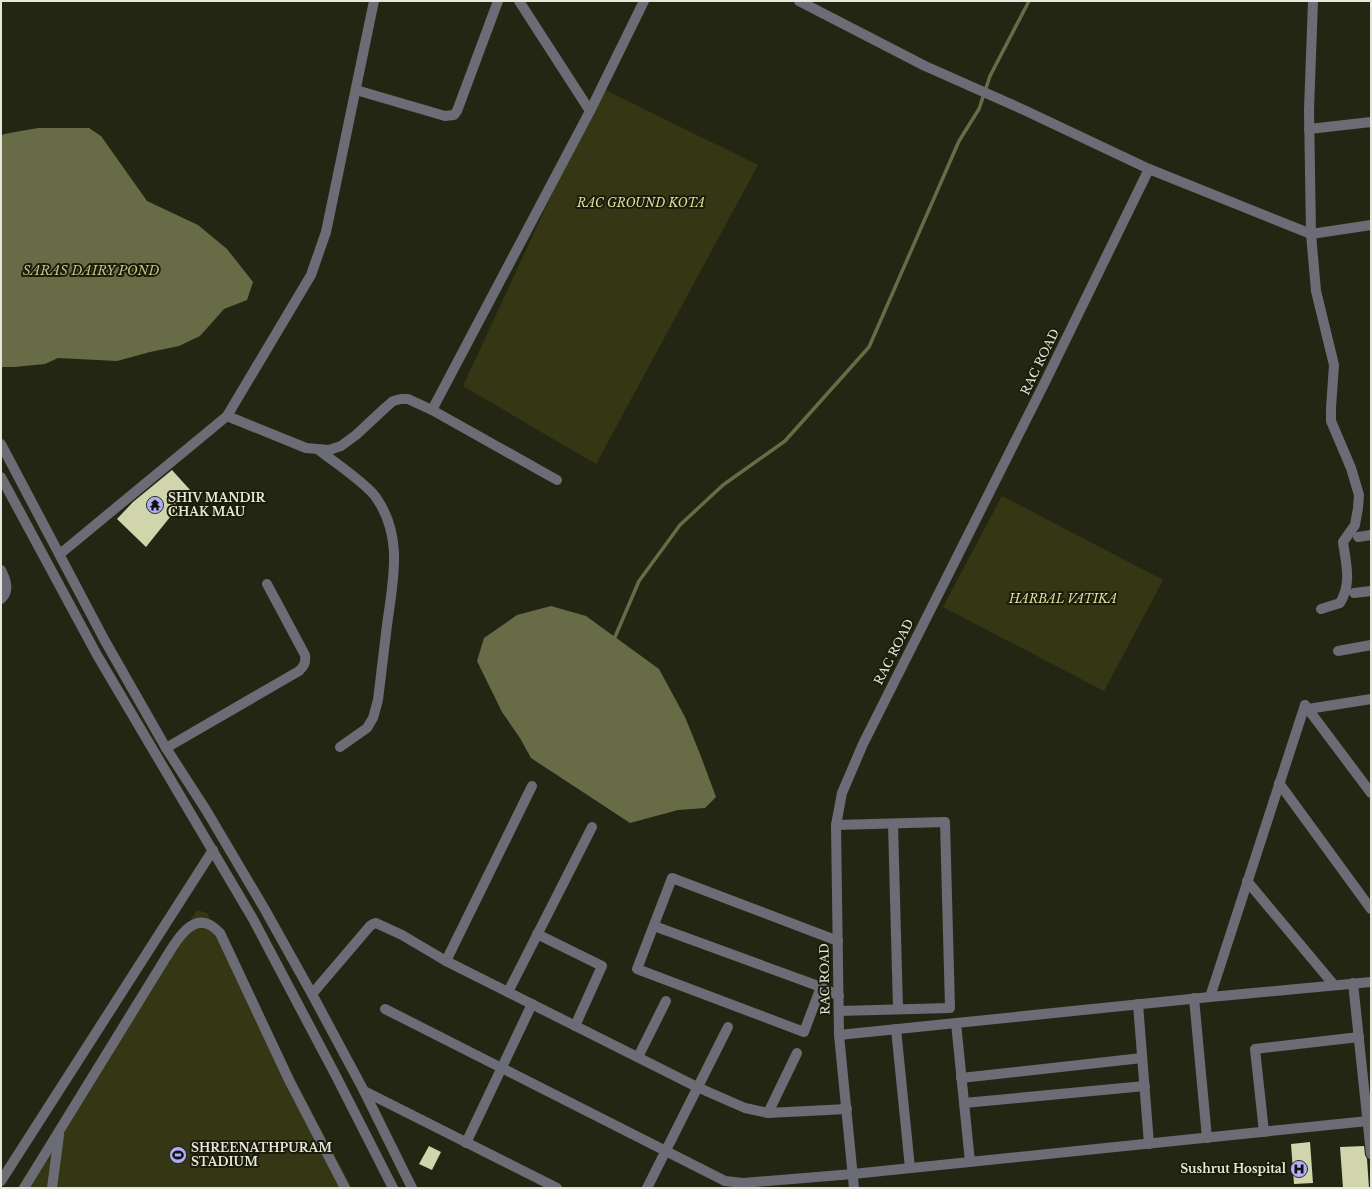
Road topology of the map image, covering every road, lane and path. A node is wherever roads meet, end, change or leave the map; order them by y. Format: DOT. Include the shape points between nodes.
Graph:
graph roads {
  1 [pos="374,1"];
  2 [pos="498,1"];
  3 [pos="519,1"];
  4 [pos="644,1"];
  5 [pos="799,1"];
  6 [pos="1313,1"];
  7 [pos="356,90"];
  8 [pos="590,111"];
  9 [pos="1371,122"];
  10 [pos="1309,130"];
  11 [pos="1149,169"];
  12 [pos="1371,224"];
  13 [pos="1311,234"];
  14 [pos="432,410"];
  15 [pos="226,416"];
  16 [pos="1,444"];
  17 [pos="319,450"];
  18 [pos="1,477"];
  19 [pos="557,480"];
  20 [pos="1371,535"];
  21 [pos="1358,537"];
  22 [pos="60,554"];
  23 [pos="1,570"];
  24 [pos="266,584"];
  25 [pos="1371,591"];
  26 [pos="1354,593"];
  27 [pos="1,599"];
  28 [pos="1321,609"];
  29 [pos="1371,645"];
  30 [pos="1338,651"];
  31 [pos="1371,699"];
  32 [pos="1308,709"];
  33 [pos="340,747"];
  34 [pos="166,748"];
  35 [pos="1279,783"];
  36 [pos="532,786"];
  37 [pos="1371,793"];
  38 [pos="893,824"];
  39 [pos="836,826"];
  40 [pos="592,827"];
  41 [pos="213,850"];
  42 [pos="1247,881"];
  43 [pos="1371,909"];
  44 [pos="654,926"];
  45 [pos="537,934"];
  46 [pos="838,941"];
  47 [pos="446,961"];
  48 [pos="1371,982"];
  49 [pos="1353,983"];
  50 [pos="1334,985"];
  51 [pos="821,988"];
  52 [pos="508,992"];
  53 [pos="312,994"];
  54 [pos="839,996"];
  55 [pos="1210,997"];
  56 [pos="1194,998"];
  57 [pos="666,1001"];
  58 [pos="532,1004"];
  59 [pos="1138,1004"];
  60 [pos="385,1009"];
  61 [pos="898,1009"];
  62 [pos="839,1011"];
  63 [pos="956,1023"];
  64 [pos="575,1026"];
  65 [pos="728,1027"];
  66 [pos="896,1029"];
  67 [pos="839,1035"];
  68 [pos="1359,1037"];
  69 [pos="797,1053"];
  70 [pos="638,1057"];
  71 [pos="1142,1058"];
  72 [pos="501,1068"];
  73 [pos="961,1078"];
  74 [pos="1144,1086"];
  75 [pos="697,1087"];
  76 [pos="364,1091"];
  77 [pos="964,1103"];
  78 [pos="847,1109"];
  79 [pos="768,1112"];
  80 [pos="1368,1121"];
  81 [pos="60,1130"];
  82 [pos="1264,1132"];
  83 [pos="1207,1138"];
  84 [pos="466,1143"];
  85 [pos="1149,1144"];
  86 [pos="666,1150"];
  87 [pos="1371,1154"];
  88 [pos="970,1162"];
  89 [pos="910,1168"];
  90 [pos="853,1174"];
  91 [pos="1,1181"];
  92 [pos="24,1188"];
  93 [pos="52,1188"];
  94 [pos="345,1188"];
  95 [pos="393,1188"];
  96 [pos="412,1188"];
  97 [pos="557,1188"];
  98 [pos="647,1188"];
  99 [pos="854,1188"];
  1 -- 7 [label="street"];
  2 -- 7 [label="street" via="454,114 446,116"];
  3 -- 8 [label="street"];
  4 -- 8 [label="street"];
  5 -- 11 [label="street" via="939,72"];
  6 -- 10 [label="street"];
  7 -- 15 [label="street" via="326,232 311,275"];
  8 -- 14 [label="street"];
  9 -- 10 [label="street"];
  10 -- 13 [label="street"];
  11 -- 13 [label="street"];
  11 -- 39 [label="street, RAC ROAD" via="863,744 842,793"];
  12 -- 13 [label="street"];
  13 -- 28 [label="street" via="1316,291 1334,365 1331,421 1351,468 1359,495 1355,525 1343,542 1348,581 1345,594 1340,603"];
  14 -- 17 [label="street" via="408,399 393,401 342,446"];
  14 -- 19 [label="street"];
  15 -- 17 [label="street" via="306,448"];
  15 -- 22 [label="street"];
  16 -- 22 [label="street"];
  17 -- 33 [label="street" via="374,496 386,516 393,538 395,559 378,700 373,718 367,728"];
  18 -- 41 [label="street" via="97,655"];
  20 -- 21 [label="street"];
  22 -- 34 [label="street" via="105,641"];
  23 -- 27 [label="street" via="7,588"];
  24 -- 34 [label="street" via="305,655 304,665 299,671"];
  25 -- 26 [label="street"];
  29 -- 30 [label="street"];
  31 -- 32 [label="street"];
  32 -- 35 [label="street" via="1305,705"];
  32 -- 37 [label="street"];
  34 -- 53 [label="street" via="206,810"];
  35 -- 42 [label="street"];
  35 -- 43 [label="street"];
  36 -- 47 [label="street"];
  38 -- 39 [label="street"];
  38 -- 61 [label="street"];
  38 -- 61 [label="street" via="945,822 950,1008"];
  39 -- 46 [label="street, RAC ROAD"];
  40 -- 45 [label="street"];
  41 -- 91 [label="street"];
  41 -- 95 [label="street" via="257,926"];
  42 -- 50 [label="street"];
  42 -- 55 [label="street"];
  44 -- 46 [label="street" via="672,878"];
  44 -- 51 [label="street"];
  44 -- 51 [label="street" via="637,969 804,1032"];
  45 -- 52 [label="street"];
  45 -- 64 [label="street" via="602,966"];
  46 -- 54 [label="street, RAC ROAD"];
  47 -- 52 [label="street"];
  47 -- 53 [label="street" via="376,923"];
  48 -- 49 [label="street"];
  49 -- 50 [label="street"];
  49 -- 68 [label="street"];
  50 -- 55 [label="street"];
  51 -- 54 [label="street"];
  52 -- 58 [label="street"];
  53 -- 76 [label="street"];
  54 -- 62 [label="street, RAC ROAD"];
  55 -- 56 [label="street"];
  56 -- 59 [label="street"];
  56 -- 83 [label="street"];
  57 -- 70 [label="street"];
  58 -- 64 [label="street"];
  58 -- 72 [label="street"];
  59 -- 63 [label="street"];
  59 -- 71 [label="street"];
  60 -- 72 [label="street"];
  61 -- 62 [label="street"];
  62 -- 67 [label="street, RAC ROAD"];
  63 -- 66 [label="street"];
  63 -- 73 [label="street"];
  64 -- 70 [label="street"];
  65 -- 75 [label="street"];
  66 -- 67 [label="street"];
  66 -- 89 [label="street"];
  67 -- 78 [label="street, RAC ROAD"];
  68 -- 80 [label="street"];
  68 -- 82 [label="street" via="1255,1049"];
  69 -- 79 [label="street"];
  70 -- 75 [label="street"];
  71 -- 73 [label="street"];
  71 -- 74 [label="street"];
  72 -- 84 [label="street"];
  72 -- 86 [label="street"];
  73 -- 77 [label="street"];
  74 -- 77 [label="street"];
  74 -- 85 [label="street"];
  75 -- 79 [label="street" via="745,1108"];
  75 -- 86 [label="street"];
  76 -- 84 [label="street"];
  76 -- 96 [label="street"];
  77 -- 88 [label="street"];
  78 -- 79 [label="street"];
  78 -- 90 [label="street, RAC ROAD"];
  80 -- 82 [label="street"];
  80 -- 87 [label="street"];
  81 -- 92 [label="street"];
  81 -- 93 [label="street"];
  81 -- 94 [label="street" via="183,932 192,924 204,923 211,925 220,933 290,1082"];
  82 -- 83 [label="street"];
  83 -- 85 [label="street"];
  84 -- 97 [label="street"];
  85 -- 88 [label="street"];
  86 -- 90 [label="street" via="725,1181 743,1183"];
  86 -- 98 [label="street"];
  88 -- 89 [label="street"];
  89 -- 90 [label="street"];
  90 -- 99 [label="street, RAC ROAD"];
}
